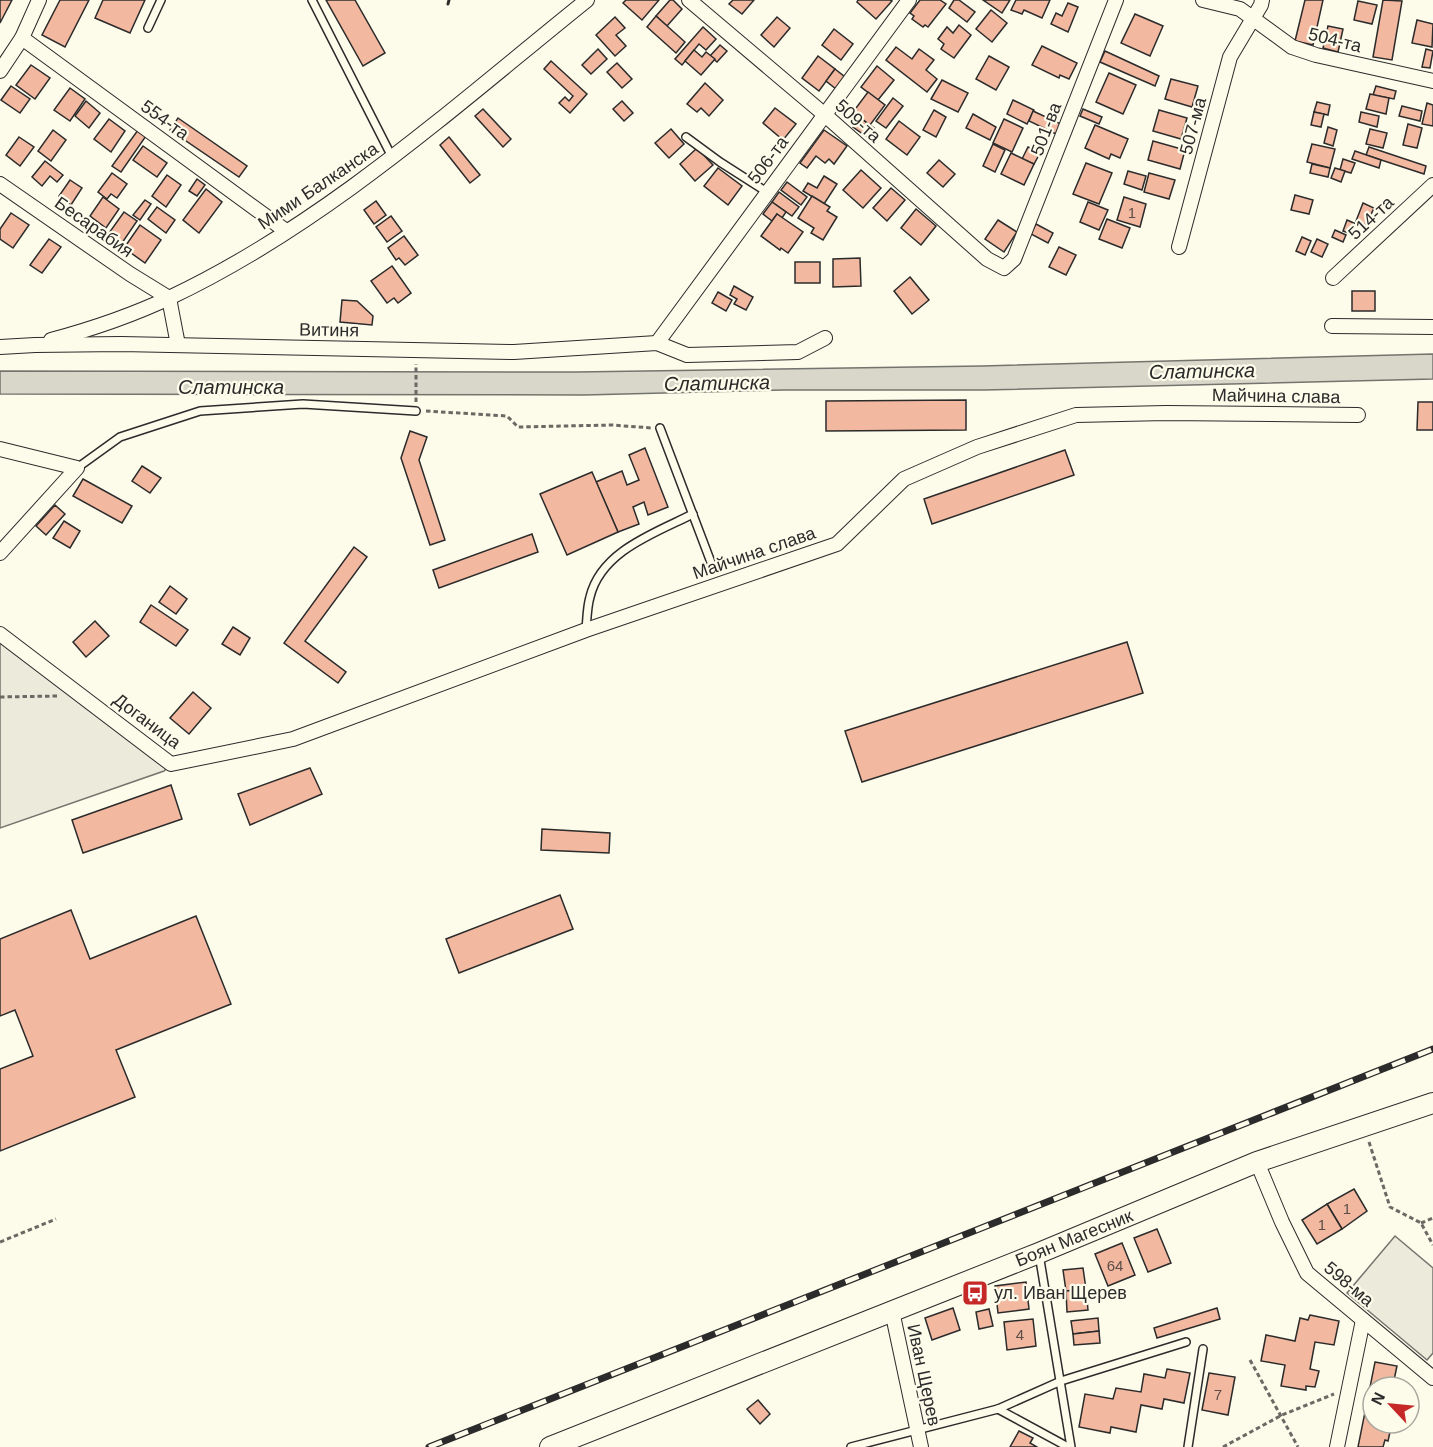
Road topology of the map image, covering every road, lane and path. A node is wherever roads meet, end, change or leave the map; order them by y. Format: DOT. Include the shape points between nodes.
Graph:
graph roads {
  1 [pos="39,0"];
  2 [pos="160,0"];
  3 [pos="312,0"];
  4 [pos="587,0"];
  5 [pos="688,0"];
  6 [pos="909,0"];
  7 [pos="1116,0"];
  8 [pos="1203,0"];
  9 [pos="1262,0"];
  10 [pos="1253,19"];
  11 [pos="148,28"];
  12 [pos="22,38"];
  13 [pos="0,71"];
  14 [pos="1433,81"];
  15 [pos="825,115"];
  16 [pos="686,137"];
  17 [pos="392,157"];
  18 [pos="0,184"];
  19 [pos="1433,185"];
  20 [pos="767,192"];
  21 [pos="286,231"];
  22 [pos="1179,247"];
  23 [pos="1004,268"];
  24 [pos="1333,278"];
  25 [pos="169,298"];
  26 [pos="1332,326"];
  27 [pos="1433,327"];
  28 [pos="825,338"];
  29 [pos="657,343"];
  30 [pos="35,345"];
  31 [pos="178,345"];
  32 [pos="0,348"];
  33 [pos="417,350"];
  34 [pos="416,411"];
  35 [pos="1358,414"];
  36 [pos="660,428"];
  37 [pos="0,449"];
  38 [pos="77,468"];
  39 [pos="693,514"];
  40 [pos="0,553"];
  41 [pos="712,564"];
  42 [pos="586,630"];
  43 [pos="0,634"];
  44 [pos="83,696"];
  45 [pos="0,697"];
  46 [pos="293,739"];
  47 [pos="1433,1103"];
  48 [pos="1363,1126"];
  49 [pos="1257,1162"];
  50 [pos="1433,1218"];
  51 [pos="57,1220"];
  52 [pos="1421,1223"];
  53 [pos="0,1242"];
  54 [pos="1433,1245"];
  55 [pos="1039,1253"];
  56 [pos="892,1311"];
  57 [pos="1363,1320"];
  58 [pos="1186,1342"];
  59 [pos="1203,1349"];
  60 [pos="1250,1360"];
  61 [pos="1433,1378"];
  62 [pos="1061,1381"];
  63 [pos="1349,1388"];
  64 [pos="998,1409"];
  65 [pos="1282,1415"];
  66 [pos="918,1431"];
  67 [pos="550,1447"];
  68 [pos="851,1447"];
  69 [pos="921,1447"];
  70 [pos="1069,1447"];
  71 [pos="1188,1447"];
  72 [pos="1222,1447"];
  73 [pos="1298,1447"];
  74 [pos="1337,1447"];
  1 -- 12 [label="street"];
  2 -- 11 [label="lane"];
  3 -- 17 [label="lane"];
  4 -- 17 [label="street, Мими Балканска"];
  5 -- 15 [label="street, 509-та"];
  6 -- 15 [label="street, 506-та"];
  7 -- 23 [label="street, 501-ва" via="1014,259"];
  8 -- 10 [label="street, 504-та" via="1240,9"];
  9 -- 10 [label="street, 507-ма"];
  10 -- 14 [label="street, 504-та" via="1292,47 1316,56"];
  10 -- 22 [label="street, 507-ма" via="1230,57"];
  12 -- 13 [label="street"];
  12 -- 21 [label="street, 554-та"];
  15 -- 20 [label="street, 506-та"];
  15 -- 23 [label="street, 509-та" via="987,259"];
  16 -- 20 [label="lane"];
  17 -- 21 [label="street, Мими Балканска"];
  18 -- 25 [label="street, Бесарабия"];
  19 -- 24 [label="street, 514-та"];
  20 -- 29 [label="street, 506-та"];
  21 -- 25 [label="street, Мими Балканска"];
  25 -- 30 [label="street, Мими Балканска"];
  25 -- 31 [label="street"];
  26 -- 27 [label="street"];
  28 -- 29 [label="street" via="798,352 687,355"];
  29 -- 33 [label="street, Витиня" via="514,352"];
  30 -- 31 [label="street, Витиня"];
  30 -- 32 [label="street, Витиня"];
  31 -- 33 [label="street, Витиня"];
  33 -- 34 [label="path"];
  34 -- 36 [label="path" via="507,416 518,427 612,424"];
  34 -- 38 [label="lane" via="303,404 200,411 120,437"];
  35 -- 42 [label="street, Майчина слава" via="1076,415 977,447 904,479 837,544"];
  36 -- 39 [label="lane"];
  37 -- 38 [label="street"];
  38 -- 40 [label="street"];
  39 -- 41 [label="lane"];
  39 -- 42 [label="lane" via="624,548 604,569 590,595"];
  42 -- 46 [label="street, Майчина слава"];
  43 -- 44 [label="street, Доганица"];
  44 -- 45 [label="path"];
  44 -- 46 [label="street, Доганица" via="171,764"];
  47 -- 48 [label="street, Боян Магесник"];
  48 -- 49 [label="street, Боян Магесник"];
  48 -- 52 [label="path" via="1390,1207"];
  49 -- 55 [label="street, Боян Магесник"];
  49 -- 57 [label="street, 598-ма" via="1307,1272"];
  50 -- 52 [label="path"];
  51 -- 53 [label="path"];
  52 -- 54 [label="path"];
  55 -- 56 [label="street, Боян Магесник"];
  55 -- 62 [label="lane"];
  56 -- 66 [label="street, Иван Щерев"];
  56 -- 67 [label="street, Боян Магесник"];
  57 -- 61 [label="street, 598-ма"];
  57 -- 63 [label="street"];
  58 -- 62 [label="lane"];
  59 -- 71 [label="lane"];
  60 -- 65 [label="path"];
  62 -- 64 [label="lane"];
  62 -- 70 [label="lane"];
  63 -- 65 [label="path"];
  63 -- 74 [label="street"];
  64 -- 66 [label="lane"];
  64 -- 70 [label="lane"];
  65 -- 72 [label="path"];
  65 -- 73 [label="path"];
  66 -- 68 [label="lane"];
  66 -- 69 [label="street, Иван Щерев"];
}
